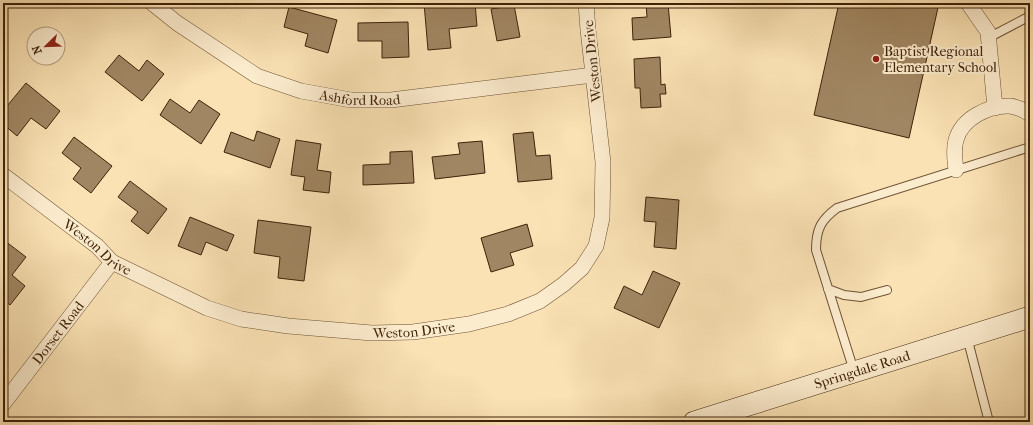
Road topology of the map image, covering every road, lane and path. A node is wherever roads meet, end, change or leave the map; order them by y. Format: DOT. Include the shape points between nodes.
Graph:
graph roads {
  1 [pos="152,3"];
  2 [pos="586,3"];
  3 [pos="968,3"];
  4 [pos="1030,16"];
  5 [pos="988,38"];
  6 [pos="593,75"];
  7 [pos="995,108"];
  8 [pos="1030,114"];
  9 [pos="1030,147"];
  10 [pos="956,170"];
  11 [pos="3,175"];
  12 [pos="112,262"];
  13 [pos="828,289"];
  14 [pos="886,290"];
  15 [pos="1030,317"];
  16 [pos="967,336"];
  17 [pos="854,372"];
  18 [pos="3,404"];
  19 [pos="694,422"];
  20 [pos="989,422"];
  1 -- 6 [label="street, Ashford Road" via="177,23 257,76 301,91 352,100 391,100"];
  2 -- 6 [label="street, Weston Drive"];
  3 -- 5 [label="street" via="988,32"];
  4 -- 5 [label="lane"];
  5 -- 7 [label="street"];
  6 -- 12 [label="street, Weston Drive" via="603,162 602,218 596,246 582,268 564,284 540,301 508,314 469,324 413,332 372,333 288,326 241,319 207,308"];
  7 -- 8 [label="street" via="1011,106"];
  7 -- 10 [label="street" via="976,116 960,131 954,150"];
  9 -- 10 [label="lane"];
  10 -- 13 [label="lane" via="837,208 828,215 820,225 816,237 816,250"];
  11 -- 12 [label="street, Weston Drive" via="97,246"];
  12 -- 18 [label="street, Dorset Road"];
  13 -- 14 [label="lane" via="844,296 861,297"];
  13 -- 17 [label="lane"];
  15 -- 16 [label="main road, Springdale Road"];
  16 -- 17 [label="main road, Springdale Road"];
  16 -- 20 [label="lane"];
  17 -- 19 [label="main road, Springdale Road"];
}
